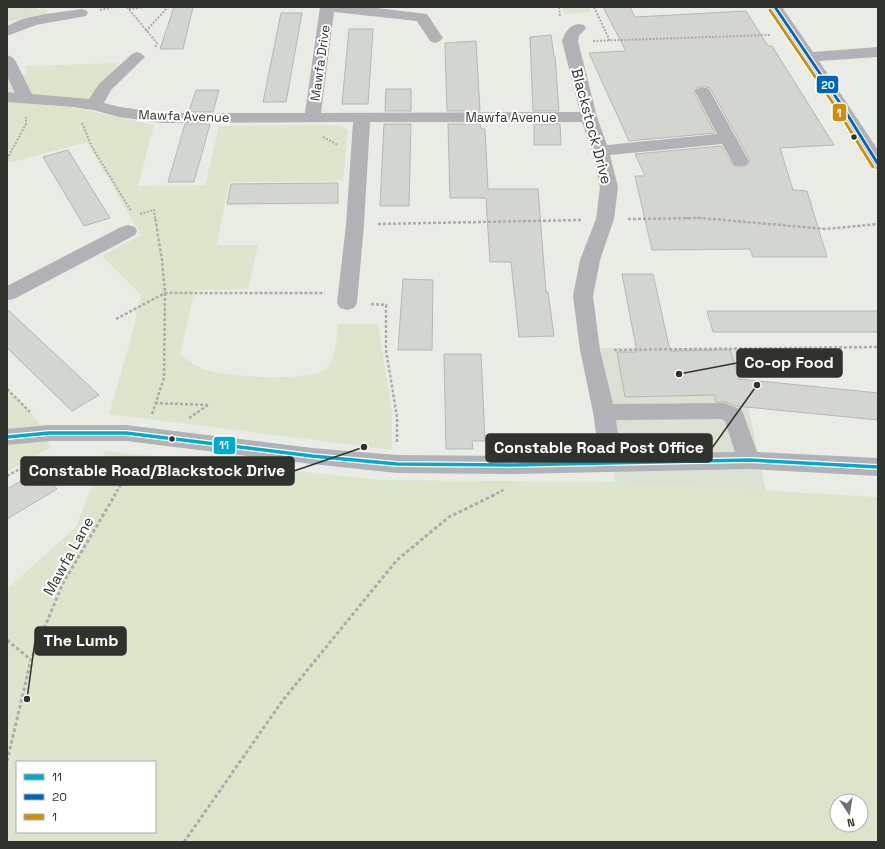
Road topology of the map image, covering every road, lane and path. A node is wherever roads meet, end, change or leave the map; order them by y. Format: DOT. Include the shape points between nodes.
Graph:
graph roads {
  1 [pos="146,7"];
  2 [pos="168,7"];
  3 [pos="327,7"];
  4 [pos="594,7"];
  5 [pos="775,7"];
  6 [pos="128,8"];
  7 [pos="380,9"];
  8 [pos="57,12"];
  9 [pos="81,13"];
  10 [pos="146,31"];
  11 [pos="7,32"];
  12 [pos="575,34"];
  13 [pos="793,34"];
  14 [pos="436,38"];
  15 [pos="610,41"];
  16 [pos="878,52"];
  17 [pos="137,57"];
  18 [pos="809,57"];
  19 [pos="7,60"];
  20 [pos="703,92"];
  21 [pos="7,97"];
  22 [pos="26,98"];
  23 [pos="74,102"];
  24 [pos="94,105"];
  25 [pos="589,117"];
  26 [pos="312,118"];
  27 [pos="362,118"];
  28 [pos="728,138"];
  29 [pos="601,151"];
  30 [pos="7,158"];
  31 [pos="740,161"];
  32 [pos="878,164"];
  33 [pos="128,231"];
  34 [pos="165,293"];
  35 [pos="7,294"];
  36 [pos="347,298"];
  37 [pos="116,319"];
  38 [pos="878,347"];
  39 [pos="590,350"];
  40 [pos="155,403"];
  41 [pos="208,404"];
  42 [pos="604,412"];
  43 [pos="152,415"];
  44 [pos="7,437"];
  45 [pos="136,459"];
  46 [pos="749,460"];
  47 [pos="611,462"];
  48 [pos="397,464"];
  49 [pos="513,465"];
  50 [pos="878,467"];
  51 [pos="7,640"];
  52 [pos="30,660"];
  53 [pos="7,761"];
  54 [pos="184,842"];
  1 -- 6 [label="path"];
  2 -- 10 [label="path"];
  3 -- 7 [label="street"];
  3 -- 26 [label="street, Mawfa Drive"];
  4 -- 15 [label="path"];
  5 -- 13 [label="street"];
  6 -- 10 [label="path"];
  7 -- 14 [label="street" via="422,17"];
  8 -- 9 [label="street"];
  8 -- 11 [label="street"];
  10 -- 17 [label="path" via="157,43 152,57"];
  12 -- 15 [label="path"];
  12 -- 25 [label="street, Blackstock Drive"];
  13 -- 15 [label="path"];
  13 -- 18 [label="street"];
  16 -- 18 [label="street"];
  17 -- 24 [label="street" via="105,87"];
  18 -- 32 [label="street"];
  19 -- 22 [label="street"];
  20 -- 28 [label="street"];
  21 -- 22 [label="street, Mawfa Avenue"];
  22 -- 23 [label="street, Mawfa Avenue"];
  22 -- 30 [label="path" via="26,124"];
  23 -- 24 [label="street, Mawfa Avenue"];
  23 -- 34 [label="path" via="92,147 134,215 154,210"];
  24 -- 26 [label="street, Mawfa Avenue" via="119,112 163,118"];
  25 -- 27 [label="street, Mawfa Avenue"];
  25 -- 29 [label="street, Blackstock Drive"];
  26 -- 27 [label="street, Mawfa Avenue"];
  27 -- 36 [label="street"];
  28 -- 29 [label="street"];
  28 -- 31 [label="street"];
  29 -- 39 [label="street, Blackstock Drive" via="609,187 606,219 590,260 583,296"];
  33 -- 35 [label="street"];
  34 -- 36 [label="path"];
  34 -- 37 [label="path"];
  34 -- 40 [label="path" via="164,378"];
  36 -- 48 [label="path" via="386,305 386,350 397,417"];
  38 -- 39 [label="path"];
  39 -- 42 [label="street, Blackstock Drive"];
  40 -- 41 [label="path"];
  40 -- 43 [label="path"];
  42 -- 46 [label="street" via="725,411 734,416"];
  42 -- 47 [label="street, Blackstock Drive"];
  44 -- 48 [label="street" via="49,433 126,433"];
  45 -- 52 [label="path, Mawfa Lane" via="63,583"];
  46 -- 47 [label="street"];
  46 -- 50 [label="street"];
  47 -- 49 [label="street"];
  48 -- 49 [label="street"];
  49 -- 54 [label="path" via="511,486 449,517 397,560 283,700"];
  51 -- 52 [label="path"];
  52 -- 53 [label="path, Mawfa Lane"];
}
